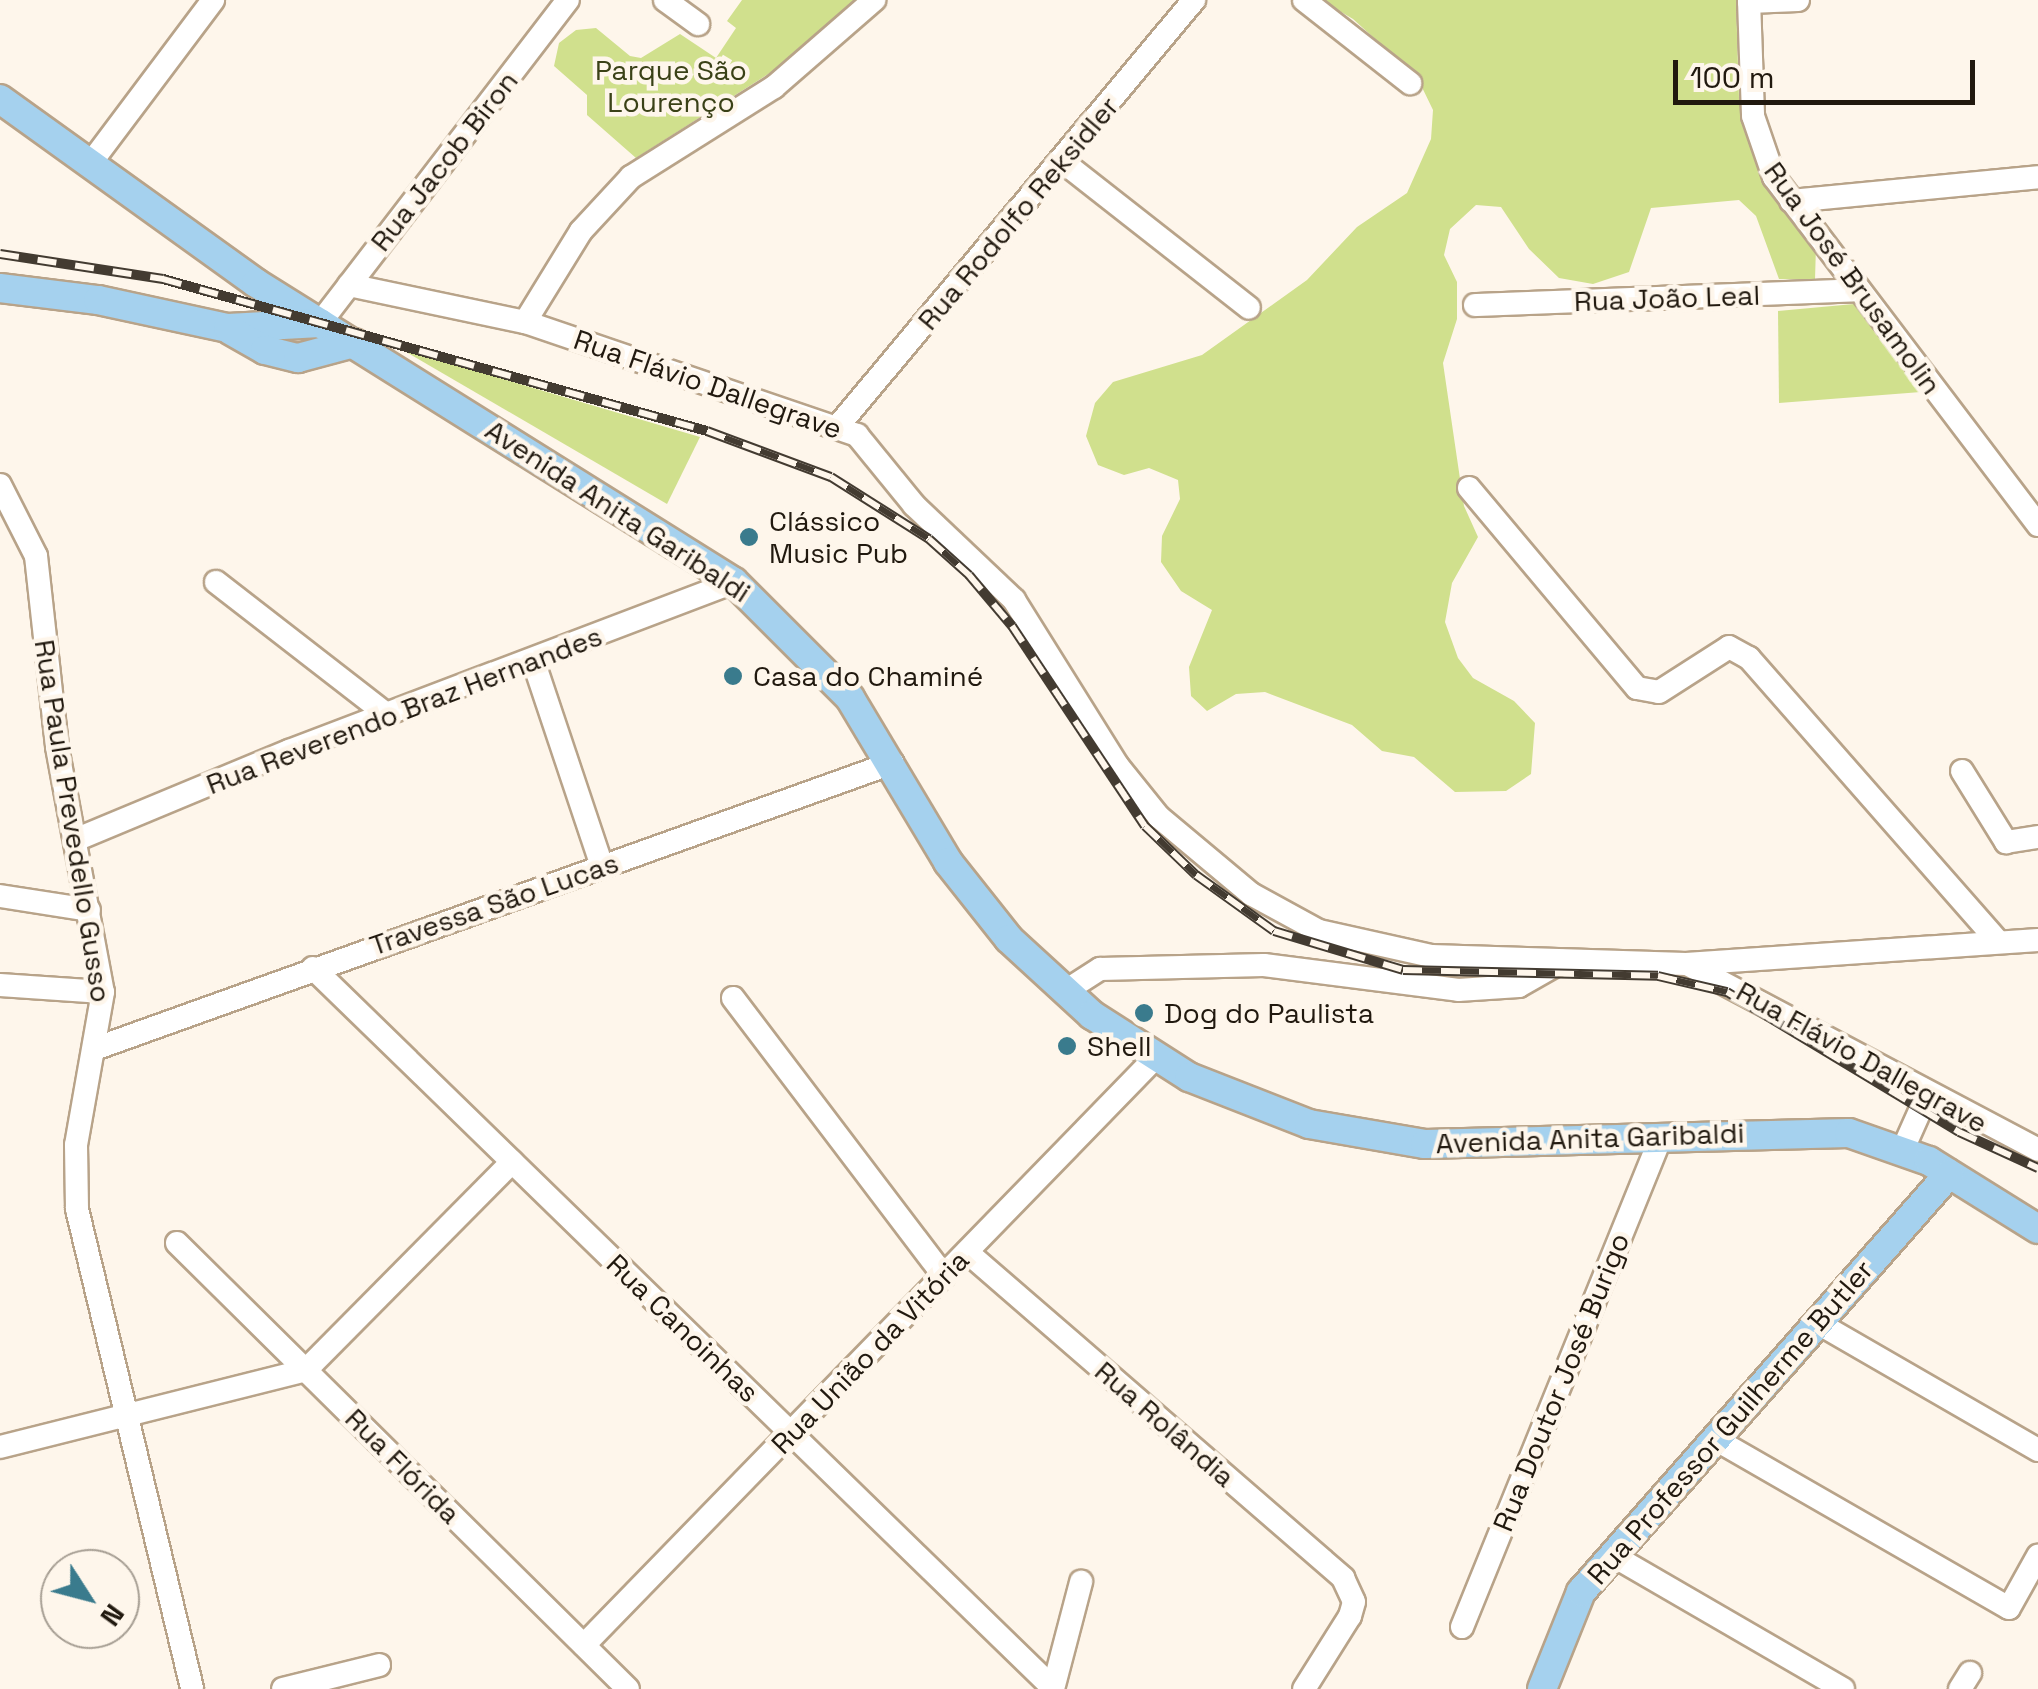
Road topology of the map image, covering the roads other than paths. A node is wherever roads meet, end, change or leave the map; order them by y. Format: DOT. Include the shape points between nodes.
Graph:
graph roads {
  1 [pos="213,0"];
  2 [pos="568,0"];
  3 [pos="665,0"];
  4 [pos="874,0"];
  5 [pos="1194,0"];
  6 [pos="1304,0"];
  7 [pos="1798,0"];
  8 [pos="1749,1"];
  9 [pos="698,24"];
  10 [pos="1410,83"];
  11 [pos="0,98"];
  12 [pos="1063,162"];
  13 [pos="90,164"];
  14 [pos="2038,177"];
  15 [pos="1791,201"];
  16 [pos="256,283"];
  17 [pos="348,286"];
  18 [pos="0,288"];
  19 [pos="1859,290"];
  20 [pos="1475,305"];
  21 [pos="1249,308"];
  22 [pos="525,322"];
  23 [pos="320,323"];
  24 [pos="238,328"];
  25 [pos="354,342"];
  26 [pos="840,425"];
  27 [pos="0,485"];
  28 [pos="1469,488"];
  29 [pos="2038,525"];
  30 [pos="216,582"];
  31 [pos="734,582"];
  32 [pos="533,660"];
  33 [pos="386,713"];
  34 [pos="892,763"];
  35 [pos="1962,771"];
  36 [pos="2038,838"];
  37 [pos="75,840"];
  38 [pos="602,866"];
  39 [pos="0,896"];
  40 [pos="90,910"];
  41 [pos="2038,940"];
  42 [pos="1998,941"];
  43 [pos="1562,961"];
  44 [pos="1686,964"];
  45 [pos="313,968"];
  46 [pos="0,986"];
  47 [pos="104,992"];
  48 [pos="1064,992"];
  49 [pos="733,998"];
  50 [pos="97,1048"];
  51 [pos="1155,1058"];
  52 [pos="1928,1095"];
  53 [pos="1660,1137"];
  54 [pos="1904,1149"];
  55 [pos="2038,1150"];
  56 [pos="512,1162"];
  57 [pos="1949,1174"];
  58 [pos="2038,1229"];
  59 [pos="177,1243"];
  60 [pos="968,1252"];
  61 [pos="944,1276"];
  62 [pos="1818,1323"];
  63 [pos="306,1370"];
  64 [pos="126,1416"];
  65 [pos="791,1433"];
  66 [pos="1714,1439"];
  67 [pos="0,1447"];
  68 [pos="2038,1450"];
  69 [pos="1612,1555"];
  70 [pos="2038,1556"];
  71 [pos="1080,1582"];
  72 [pos="1462,1627"];
  73 [pos="584,1645"];
  74 [pos="379,1665"];
  75 [pos="192,1689"];
  76 [pos="283,1689"];
  77 [pos="628,1689"];
  78 [pos="1053,1689"];
  79 [pos="1304,1689"];
  80 [pos="1542,1689"];
  81 [pos="1843,1689"];
  1 -- 13 [label="street"];
  2 -- 17 [label="street, Rua Jacob Biron"];
  3 -- 9 [label="street"];
  4 -- 22 [label="street" via="774,88 632,177 582,231"];
  5 -- 12 [label="street, Rua Rodolfo Reksidler"];
  6 -- 10 [label="street"];
  7 -- 8 [label="street"];
  8 -- 15 [label="street, Rua José Brusamolin" via="1758,137"];
  11 -- 13 [label="main road, Avenida Anita Garibaldi"];
  12 -- 21 [label="street"];
  12 -- 26 [label="street, Rua Rodolfo Reksidler"];
  13 -- 16 [label="main road, Avenida Anita Garibaldi"];
  14 -- 15 [label="street"];
  15 -- 19 [label="street, Rua José Brusamolin"];
  16 -- 23 [label="main road, Avenida Anita Garibaldi"];
  16 -- 24 [label="main road" via="259,312"];
  17 -- 22 [label="street, Rua Flávio Dallegrave"];
  17 -- 23 [label="street, Rua Jacob Biron"];
  18 -- 24 [label="main road"];
  19 -- 20 [label="street, Rua João Leal"];
  19 -- 29 [label="street, Rua José Brusamolin"];
  22 -- 26 [label="street, Rua Flávio Dallegrave" via="825,428"];
  23 -- 24 [label="main road"];
  23 -- 25 [label="main road, Avenida Anita Garibaldi"];
  24 -- 25 [label="main road" via="265,350 298,358"];
  25 -- 31 [label="main road, Avenida Anita Garibaldi"];
  26 -- 43 [label="street, Rua Flávio Dallegrave" via="864,440 914,505 1014,600 1135,790 1213,866 1286,916 1358,944 1432,956"];
  27 -- 37 [label="street, Rua Paula Prevedello Gusso" via="36,556 50,701"];
  28 -- 42 [label="street" via="1646,693 1659,692 1728,647 1749,658"];
  30 -- 33 [label="street"];
  31 -- 32 [label="street, Rua Reverendo Braz Hernandes"];
  31 -- 34 [label="main road, Avenida Anita Garibaldi" via="823,666"];
  32 -- 33 [label="street, Rua Reverendo Braz Hernandes"];
  32 -- 38 [label="street"];
  33 -- 37 [label="street, Rua Reverendo Braz Hernandes"];
  34 -- 38 [label="street, Travessa São Lucas"];
  34 -- 48 [label="main road, Avenida Anita Garibaldi" via="964,886"];
  35 -- 36 [label="street" via="2006,842"];
  37 -- 40 [label="street, Rua Paula Prevedello Gusso"];
  38 -- 45 [label="street, Travessa São Lucas"];
  39 -- 40 [label="street"];
  40 -- 47 [label="street, Rua Paula Prevedello Gusso"];
  41 -- 42 [label="street, Rua Flávio Dallegrave"];
  42 -- 44 [label="street, Rua Flávio Dallegrave"];
  43 -- 44 [label="street, Rua Flávio Dallegrave"];
  43 -- 48 [label="street" via="1519,986 1458,990 1264,965 1100,969"];
  44 -- 52 [label="street, Rua Flávio Dallegrave"];
  45 -- 50 [label="street, Travessa São Lucas"];
  45 -- 56 [label="street, Rua Canoinhas"];
  46 -- 47 [label="street"];
  47 -- 50 [label="street, Rua Paula Prevedello Gusso"];
  48 -- 51 [label="main road, Avenida Anita Garibaldi"];
  49 -- 61 [label="street"];
  50 -- 64 [label="street, Rua Paula Prevedello Gusso" via="74,1174 84,1246"];
  51 -- 53 [label="main road, Avenida Anita Garibaldi" via="1264,1109 1381,1140 1492,1146"];
  51 -- 60 [label="street, Rua União da Vitória"];
  52 -- 54 [label="street"];
  52 -- 55 [label="street, Rua Flávio Dallegrave"];
  53 -- 54 [label="main road, Avenida Anita Garibaldi" via="1815,1130"];
  53 -- 72 [label="street, Rua Doutor José Burigo"];
  54 -- 57 [label="main road, Avenida Anita Garibaldi"];
  56 -- 63 [label="street"];
  56 -- 65 [label="street, Rua Canoinhas"];
  57 -- 58 [label="main road, Avenida Anita Garibaldi"];
  57 -- 62 [label="main road, Rua Professor Guilherme Butler"];
  59 -- 63 [label="street, Rua Flórida"];
  60 -- 61 [label="street, Rua União da Vitória"];
  60 -- 79 [label="street, Rua Rolândia" via="1343,1578 1354,1602"];
  61 -- 65 [label="street, Rua União da Vitória"];
  62 -- 66 [label="main road, Rua Professor Guilherme Butler"];
  62 -- 68 [label="street"];
  63 -- 64 [label="street"];
  63 -- 73 [label="street, Rua Flórida"];
  64 -- 67 [label="street"];
  64 -- 75 [label="street, Rua Paula Prevedello Gusso"];
  65 -- 73 [label="street, Rua União da Vitória"];
  65 -- 78 [label="street, Rua Canoinhas"];
  66 -- 69 [label="main road, Rua Professor Guilherme Butler"];
  66 -- 70 [label="street" via="2009,1608"];
  69 -- 80 [label="main road, Rua Professor Guilherme Butler" via="1571,1610"];
  69 -- 81 [label="street"];
  71 -- 78 [label="street"];
  73 -- 77 [label="street, Rua Flórida"];
  74 -- 76 [label="street"];
}
